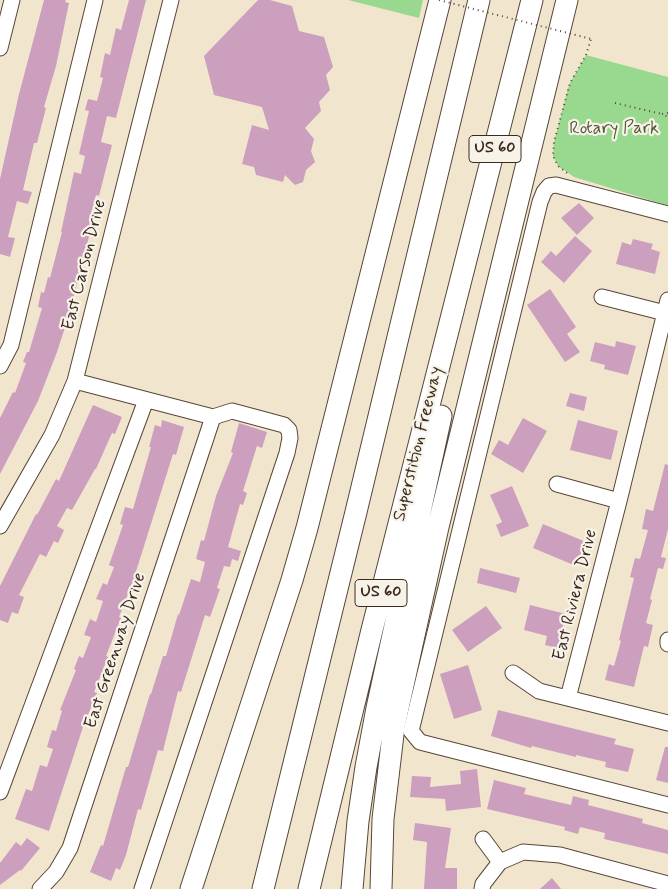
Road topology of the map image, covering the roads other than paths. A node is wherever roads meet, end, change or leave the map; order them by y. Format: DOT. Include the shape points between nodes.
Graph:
graph roads {
  1 [pos="12,0"];
  2 [pos="95,0"];
  3 [pos="171,0"];
  4 [pos="439,0"];
  5 [pos="479,0"];
  6 [pos="532,0"];
  7 [pos="567,0"];
  8 [pos="0,48"];
  9 [pos="668,214"];
  10 [pos="602,297"];
  11 [pos="457,298"];
  12 [pos="666,306"];
  13 [pos="0,366"];
  14 [pos="75,381"];
  15 [pos="146,400"];
  16 [pos="213,417"];
  17 [pos="557,484"];
  18 [pos="619,501"];
  19 [pos="356,512"];
  20 [pos="0,526"];
  21 [pos="668,640"];
  22 [pos="668,644"];
  23 [pos="513,673"];
  24 [pos="568,698"];
  25 [pos="668,723"];
  26 [pos="0,792"];
  27 [pos="668,805"];
  28 [pos="483,839"];
  29 [pos="500,862"];
  30 [pos="668,884"];
  31 [pos="381,886"];
  32 [pos="40,889"];
  33 [pos="142,889"];
  34 [pos="191,889"];
  35 [pos="248,889"];
  36 [pos="263,889"];
  37 [pos="308,889"];
  38 [pos="352,889"];
  39 [pos="482,889"];
  1 -- 8 [label="street"];
  2 -- 13 [label="street" via="11,345"];
  3 -- 14 [label="street, East Carson Drive"];
  4 -- 34 [label="highway" via="307,528"];
  5 -- 19 [label="highway, US 60"];
  6 -- 11 [label="highway, Superstition Freeway / US 60"];
  7 -- 31 [label="highway" via="452,470 394,726 386,792"];
  9 -- 27 [label="street" via="556,185 544,192 411,731 420,742"];
  10 -- 12 [label="street, East Riviera Drive"];
  11 -- 37 [label="highway, Superstition Freeway / US 60"];
  11 -- 38 [label="highway" via="446,395 366,767"];
  12 -- 18 [label="street, East Riviera Drive"];
  14 -- 15 [label="street"];
  14 -- 20 [label="street, East Carson Drive" via="52,434"];
  15 -- 16 [label="street"];
  15 -- 26 [label="street"];
  16 -- 32 [label="street, East Greenway Drive" via="70,848 56,872"];
  16 -- 33 [label="street" via="232,412 284,426 289,430 290,438"];
  17 -- 18 [label="street"];
  18 -- 24 [label="street, East Riviera Drive"];
  19 -- 35 [label="highway" via="291,722"];
  19 -- 36 [label="highway, US 60"];
  21 -- 22 [label="street"];
  23 -- 24 [label="street" via="539,691"];
  24 -- 25 [label="street"];
  28 -- 29 [label="street"];
  29 -- 30 [label="street" via="523,852 560,855"];
  29 -- 39 [label="street"];
}
